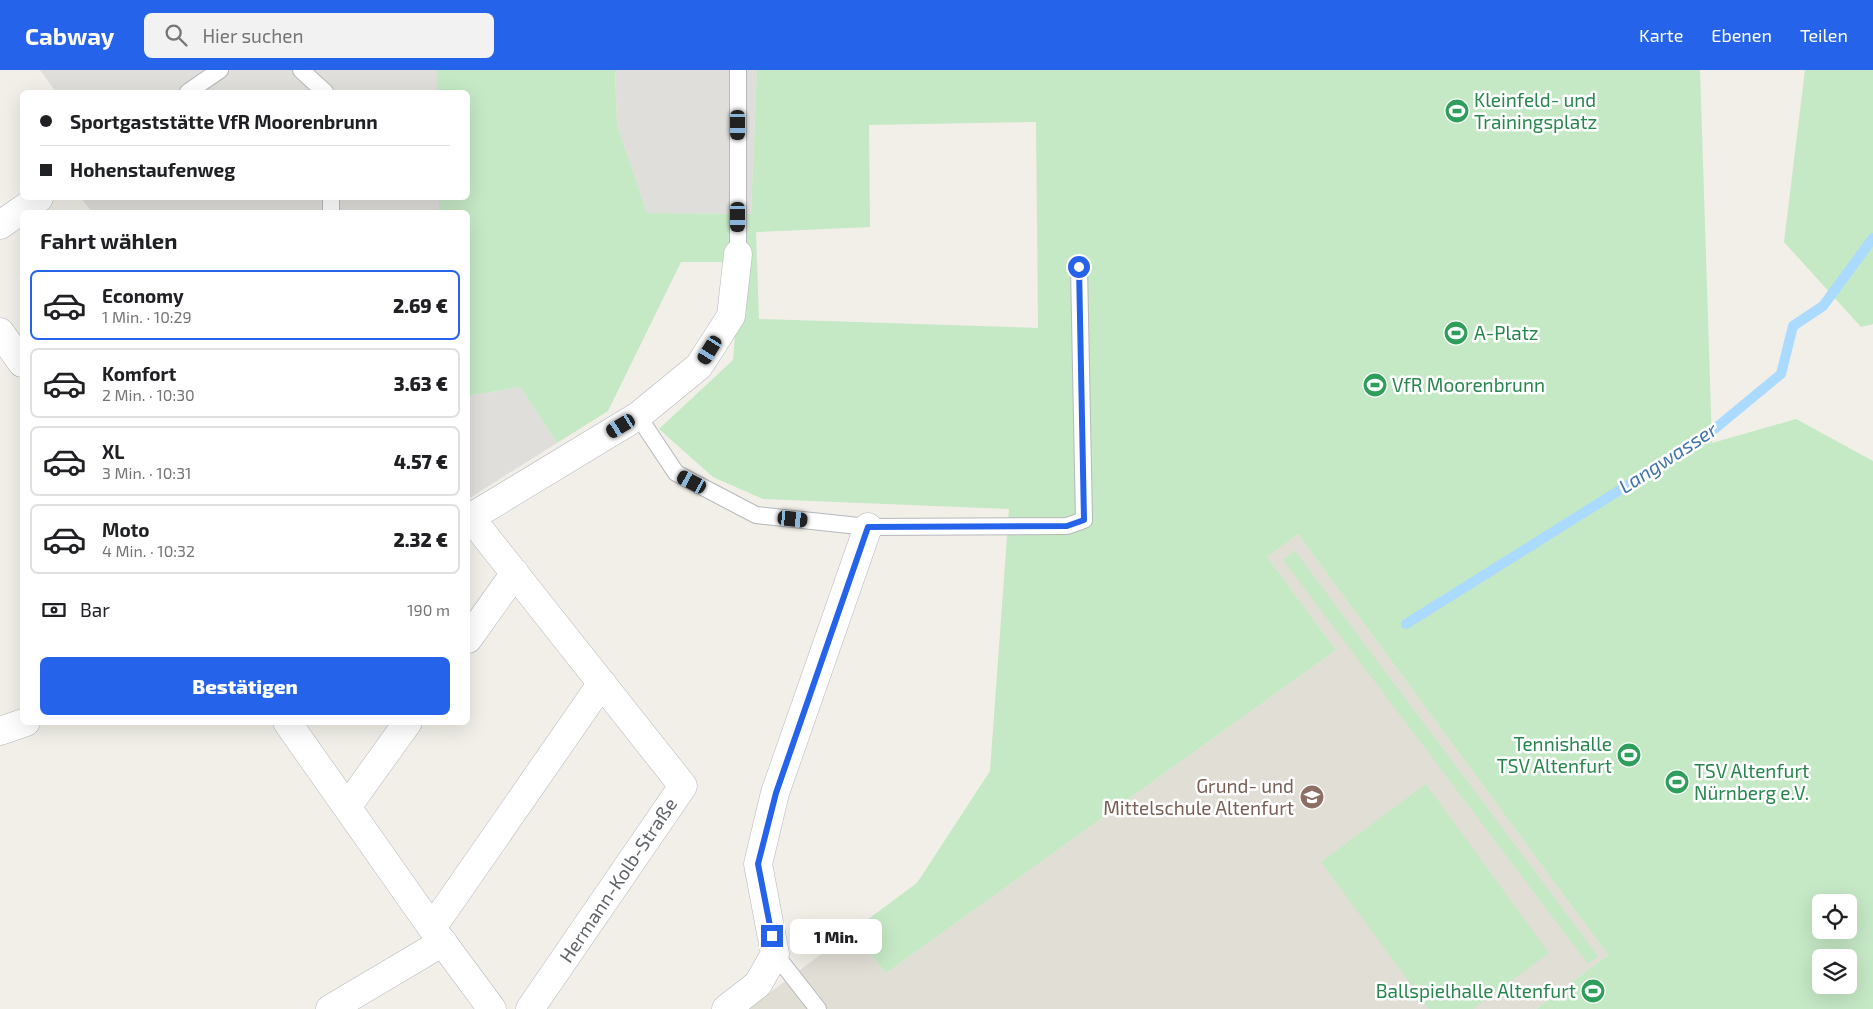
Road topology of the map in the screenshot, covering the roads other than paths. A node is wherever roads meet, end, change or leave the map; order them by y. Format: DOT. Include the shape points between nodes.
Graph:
graph roads {
  1 [pos="193,70"];
  2 [pos="220,70"];
  3 [pos="301,70"];
  4 [pos="738,70"];
  5 [pos="192,90"];
  6 [pos="323,90"];
  7 [pos="36,200"];
  8 [pos="22,210"];
  9 [pos="20,211"];
  10 [pos="0,225"];
  11 [pos="738,254"];
  12 [pos="1079,267"];
  13 [pos="0,333"];
  14 [pos="20,360"];
  15 [pos="638,416"];
  16 [pos="470,517"];
  17 [pos="470,519"];
  18 [pos="868,527"];
  19 [pos="515,573"];
  20 [pos="470,636"];
  21 [pos="602,683"];
  22 [pos="20,724"];
  23 [pos="289,725"];
  24 [pos="406,725"];
  25 [pos="0,730"];
  26 [pos="348,807"];
  27 [pos="437,935"];
  28 [pos="775,954"];
  29 [pos="330,1009"];
  30 [pos="492,1009"];
  31 [pos="530,1009"];
  32 [pos="726,1009"];
  33 [pos="818,1009"];
  1 -- 5 [label="lane"];
  2 -- 5 [label="lane"];
  3 -- 6 [label="lane"];
  4 -- 11 [label="lane"];
  7 -- 8 [label="street"];
  9 -- 10 [label="street"];
  11 -- 15 [label="street" via="731,316 699,366"];
  12 -- 18 [label="lane" via="1084,520 1067,526"];
  13 -- 14 [label="street"];
  15 -- 16 [label="street"];
  15 -- 18 [label="lane" via="676,473 756,516"];
  17 -- 19 [label="street, Hermann-Kolb-Straße"];
  18 -- 28 [label="street" via="776,793 758,864"];
  19 -- 20 [label="street"];
  19 -- 21 [label="street, Hermann-Kolb-Straße"];
  21 -- 27 [label="street"];
  21 -- 31 [label="street, Hermann-Kolb-Straße" via="682,786"];
  22 -- 25 [label="street"];
  23 -- 26 [label="street"];
  24 -- 26 [label="street"];
  26 -- 27 [label="street"];
  27 -- 29 [label="street"];
  27 -- 30 [label="street"];
  28 -- 32 [label="street" via="758,984"];
  28 -- 33 [label="lane"];
}
